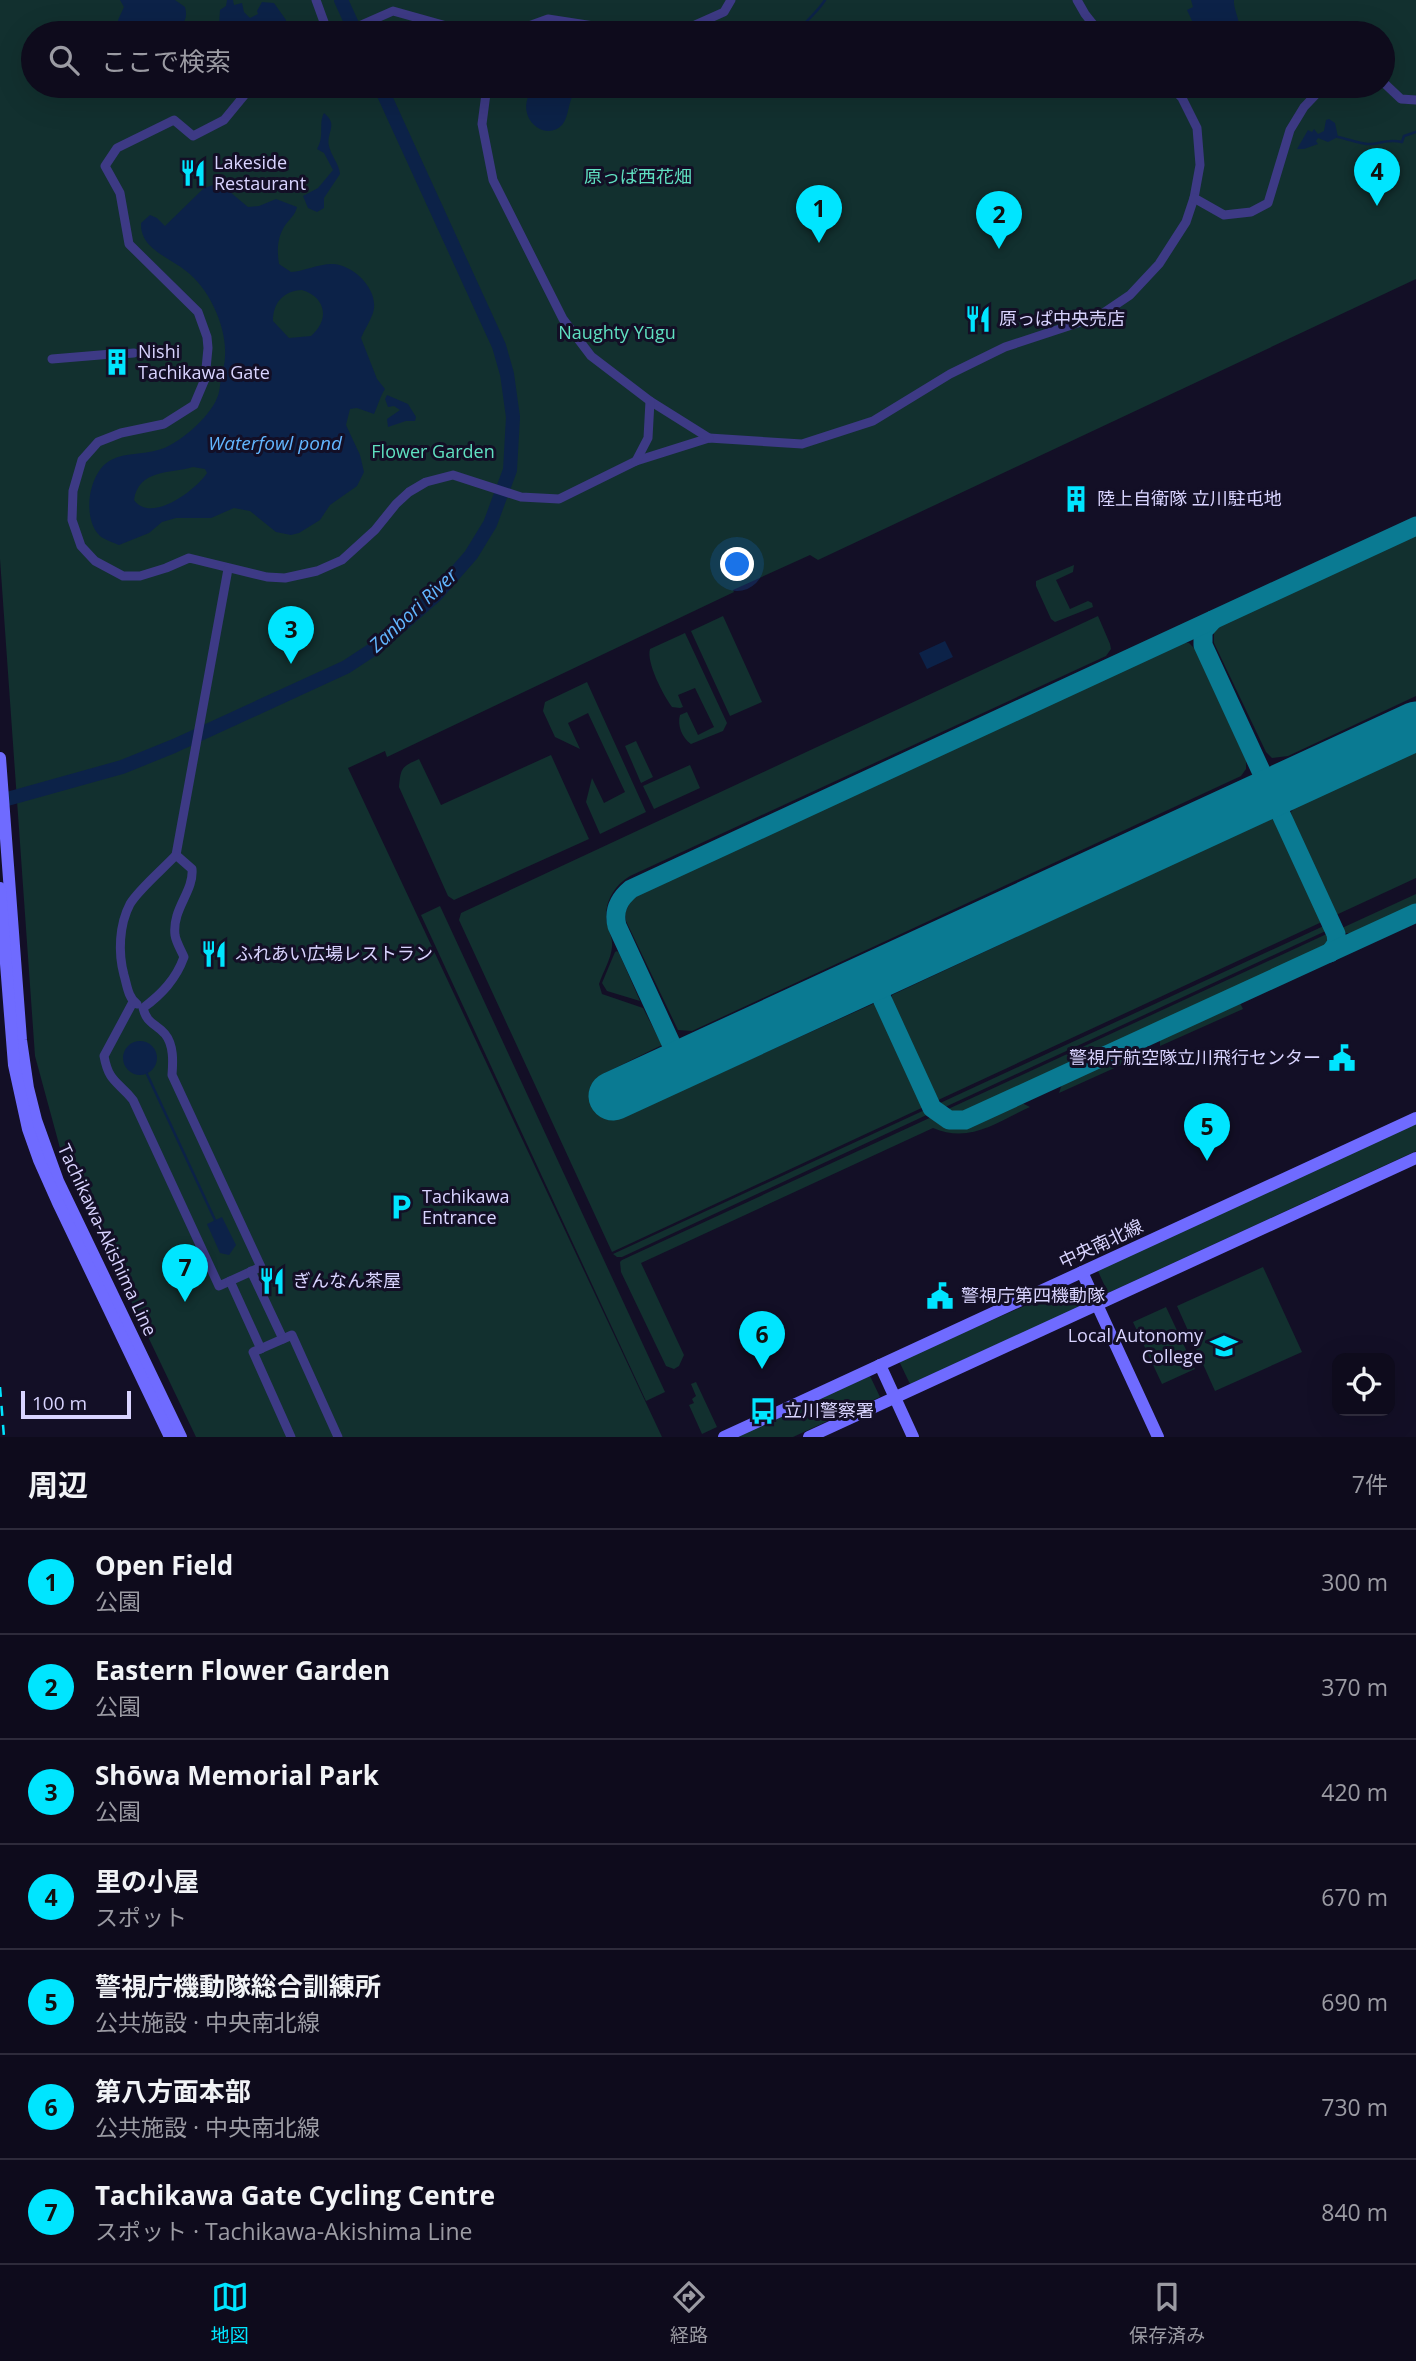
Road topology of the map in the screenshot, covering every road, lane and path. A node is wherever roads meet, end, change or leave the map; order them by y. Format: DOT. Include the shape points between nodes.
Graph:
graph roads {
  1 [pos="316,0"];
  2 [pos="731,0"];
  3 [pos="1077,0"];
  4 [pos="324,21"];
  5 [pos="370,21"];
  6 [pos="425,21"];
  7 [pos="543,21"];
  8 [pos="561,21"];
  9 [pos="704,21"];
  10 [pos="1091,21"];
  11 [pos="1395,93"];
  12 [pos="242,98"];
  13 [pos="486,98"];
  14 [pos="1182,98"];
  15 [pos="1313,98"];
  16 [pos="1416,100"];
  17 [pos="1194,198"];
  18 [pos="134,353"];
  19 [pos="52,359"];
  20 [pos="650,401"];
  21 [pos="709,438"];
  22 [pos="636,461"];
  23 [pos="228,569"];
  24 [pos="0,758"];
  25 [pos="2,782"];
  26 [pos="176,855"];
  27 [pos="3,897"];
  28 [pos="133,1002"];
  29 [pos="143,1008"];
  30 [pos="1416,1118"];
  31 [pos="1416,1158"];
  32 [pos="251,1271"];
  33 [pos="1082,1272"];
  34 [pos="230,1281"];
  35 [pos="1097,1305"];
  36 [pos="283,1339"];
  37 [pos="261,1349"];
  38 [pos="880,1365"];
  39 [pos="895,1398"];
  40 [pos="170,1437"];
  41 [pos="181,1437"];
  42 [pos="291,1437"];
  43 [pos="338,1437"];
  44 [pos="724,1437"];
  45 [pos="809,1437"];
  46 [pos="914,1437"];
  47 [pos="1158,1437"];
  1 -- 4 [label="street"];
  2 -- 9 [label="street" via="724,12"];
  3 -- 10 [label="street"];
  5 -- 6 [label="street" via="393,11"];
  7 -- 8 [label="street"];
  11 -- 16 [label="street" via="1401,99"];
  12 -- 23 [label="street" via="224,120 193,136 174,120 117,148 105,166 120,193 129,244 198,313 207,337 205,379 194,405 164,424 98,442 82,460 73,491 72,520 81,546 95,561 123,576 140,576 189,558"];
  13 -- 20 [label="street" via="482,124 493,180 563,319 592,356"];
  14 -- 17 [label="street" via="1196,128 1200,165"];
  15 -- 17 [label="street" via="1290,130 1268,204 1251,212 1224,215"];
  17 -- 21 [label="street" via="1170,249 1130,295 1099,316 1005,347 873,421 802,444"];
  18 -- 19 [label="street"];
  20 -- 21 [label="street"];
  20 -- 22 [label="street" via="648,438"];
  21 -- 22 [label="street"];
  22 -- 23 [label="street" via="559,499 521,497 453,475 426,482 402,498 342,560 317,571 267,578"];
  23 -- 26 [label="street"];
  24 -- 25 [label="main road, Tachikawa-Akishima Line"];
  25 -- 27 [label="main road, Tachikawa-Akishima Line"];
  26 -- 28 [label="street" via="131,904 121,933 120,960"];
  26 -- 29 [label="street" via="192,869 193,879 177,911 175,937 184,957 177,975"];
  27 -- 40 [label="main road, Tachikawa-Akishima Line" via="14,1065 28,1129 54,1195"];
  27 -- 41 [label="main road, Tachikawa-Akishima Line" via="22,1056 41,1137 66,1199"];
  28 -- 29 [label="street"];
  28 -- 34 [label="street" via="103,1056 107,1072 133,1100 219,1286"];
  29 -- 32 [label="street" via="146,1018 166,1035 171,1046 172,1075 261,1267"];
  30 -- 33 [label="main road, 中央南北線"];
  31 -- 35 [label="main road"];
  32 -- 34 [label="street"];
  32 -- 36 [label="street"];
  33 -- 35 [label="main road"];
  33 -- 38 [label="main road, 中央南北線"];
  34 -- 37 [label="street"];
  35 -- 39 [label="main road"];
  35 -- 47 [label="main road"];
  36 -- 37 [label="street"];
  36 -- 43 [label="street" via="292,1335"];
  37 -- 42 [label="street" via="253,1352"];
  38 -- 39 [label="main road"];
  38 -- 44 [label="main road, 中央南北線"];
  39 -- 45 [label="main road"];
  39 -- 46 [label="main road"];
}
